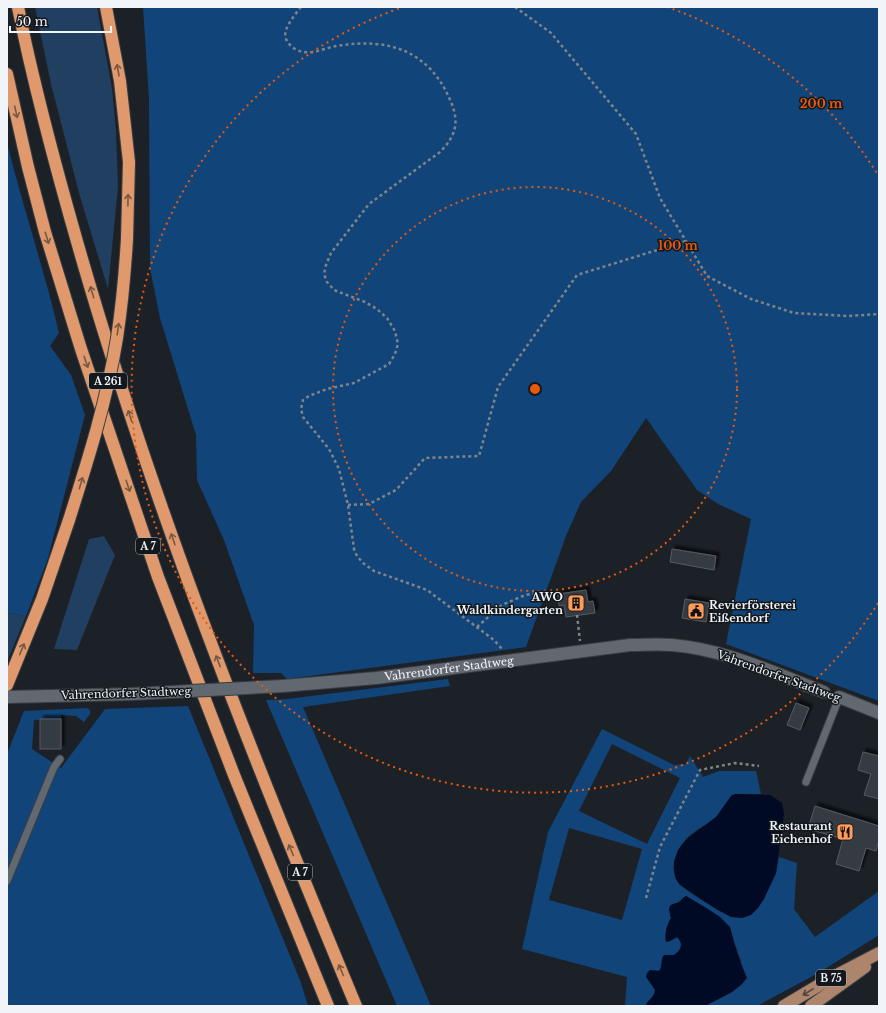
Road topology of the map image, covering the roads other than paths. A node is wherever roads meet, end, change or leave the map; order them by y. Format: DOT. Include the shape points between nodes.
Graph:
graph roads {
  1 [pos="18,7"];
  2 [pos="106,7"];
  3 [pos="7,74"];
  4 [pos="7,685"];
  5 [pos="824,692"];
  6 [pos="7,697"];
  7 [pos="839,698"];
  8 [pos="879,713"];
  9 [pos="60,759"];
  10 [pos="806,782"];
  11 [pos="7,881"];
  12 [pos="879,953"];
  13 [pos="879,957"];
  14 [pos="328,1006"];
  15 [pos="356,1006"];
  16 [pos="784,1006"];
  17 [pos="811,1006"];
  15 -- 1 [label="highway, A 7, one-way" via="261,776 184,572 130,415 66,202"];
  4 -- 2 [label="highway, A 261, one-way, bridge" via="42,599 69,520 97,428 117,339 127,239 129,162 120,81"];
  3 -- 14 [label="highway, A 7, one-way" via="28,167 81,349 158,577 234,775"];
  5 -- 6 [label="street, Vahrendorfer Stadtweg, bridge" via="714,652 673,645 630,645 376,678 283,686 133,694"];
  5 -- 7 [label="lane, Vahrendorfer Stadtweg"];
  7 -- 8 [label="street, Vahrendorfer Stadtweg"];
  7 -- 10 [label="lane"];
  9 -- 11 [label="lane" via="54,767"];
  12 -- 16 [label="main road, B 75, one-way" via="830,978"];
  13 -- 17 [label="main road, B 75"];
}
